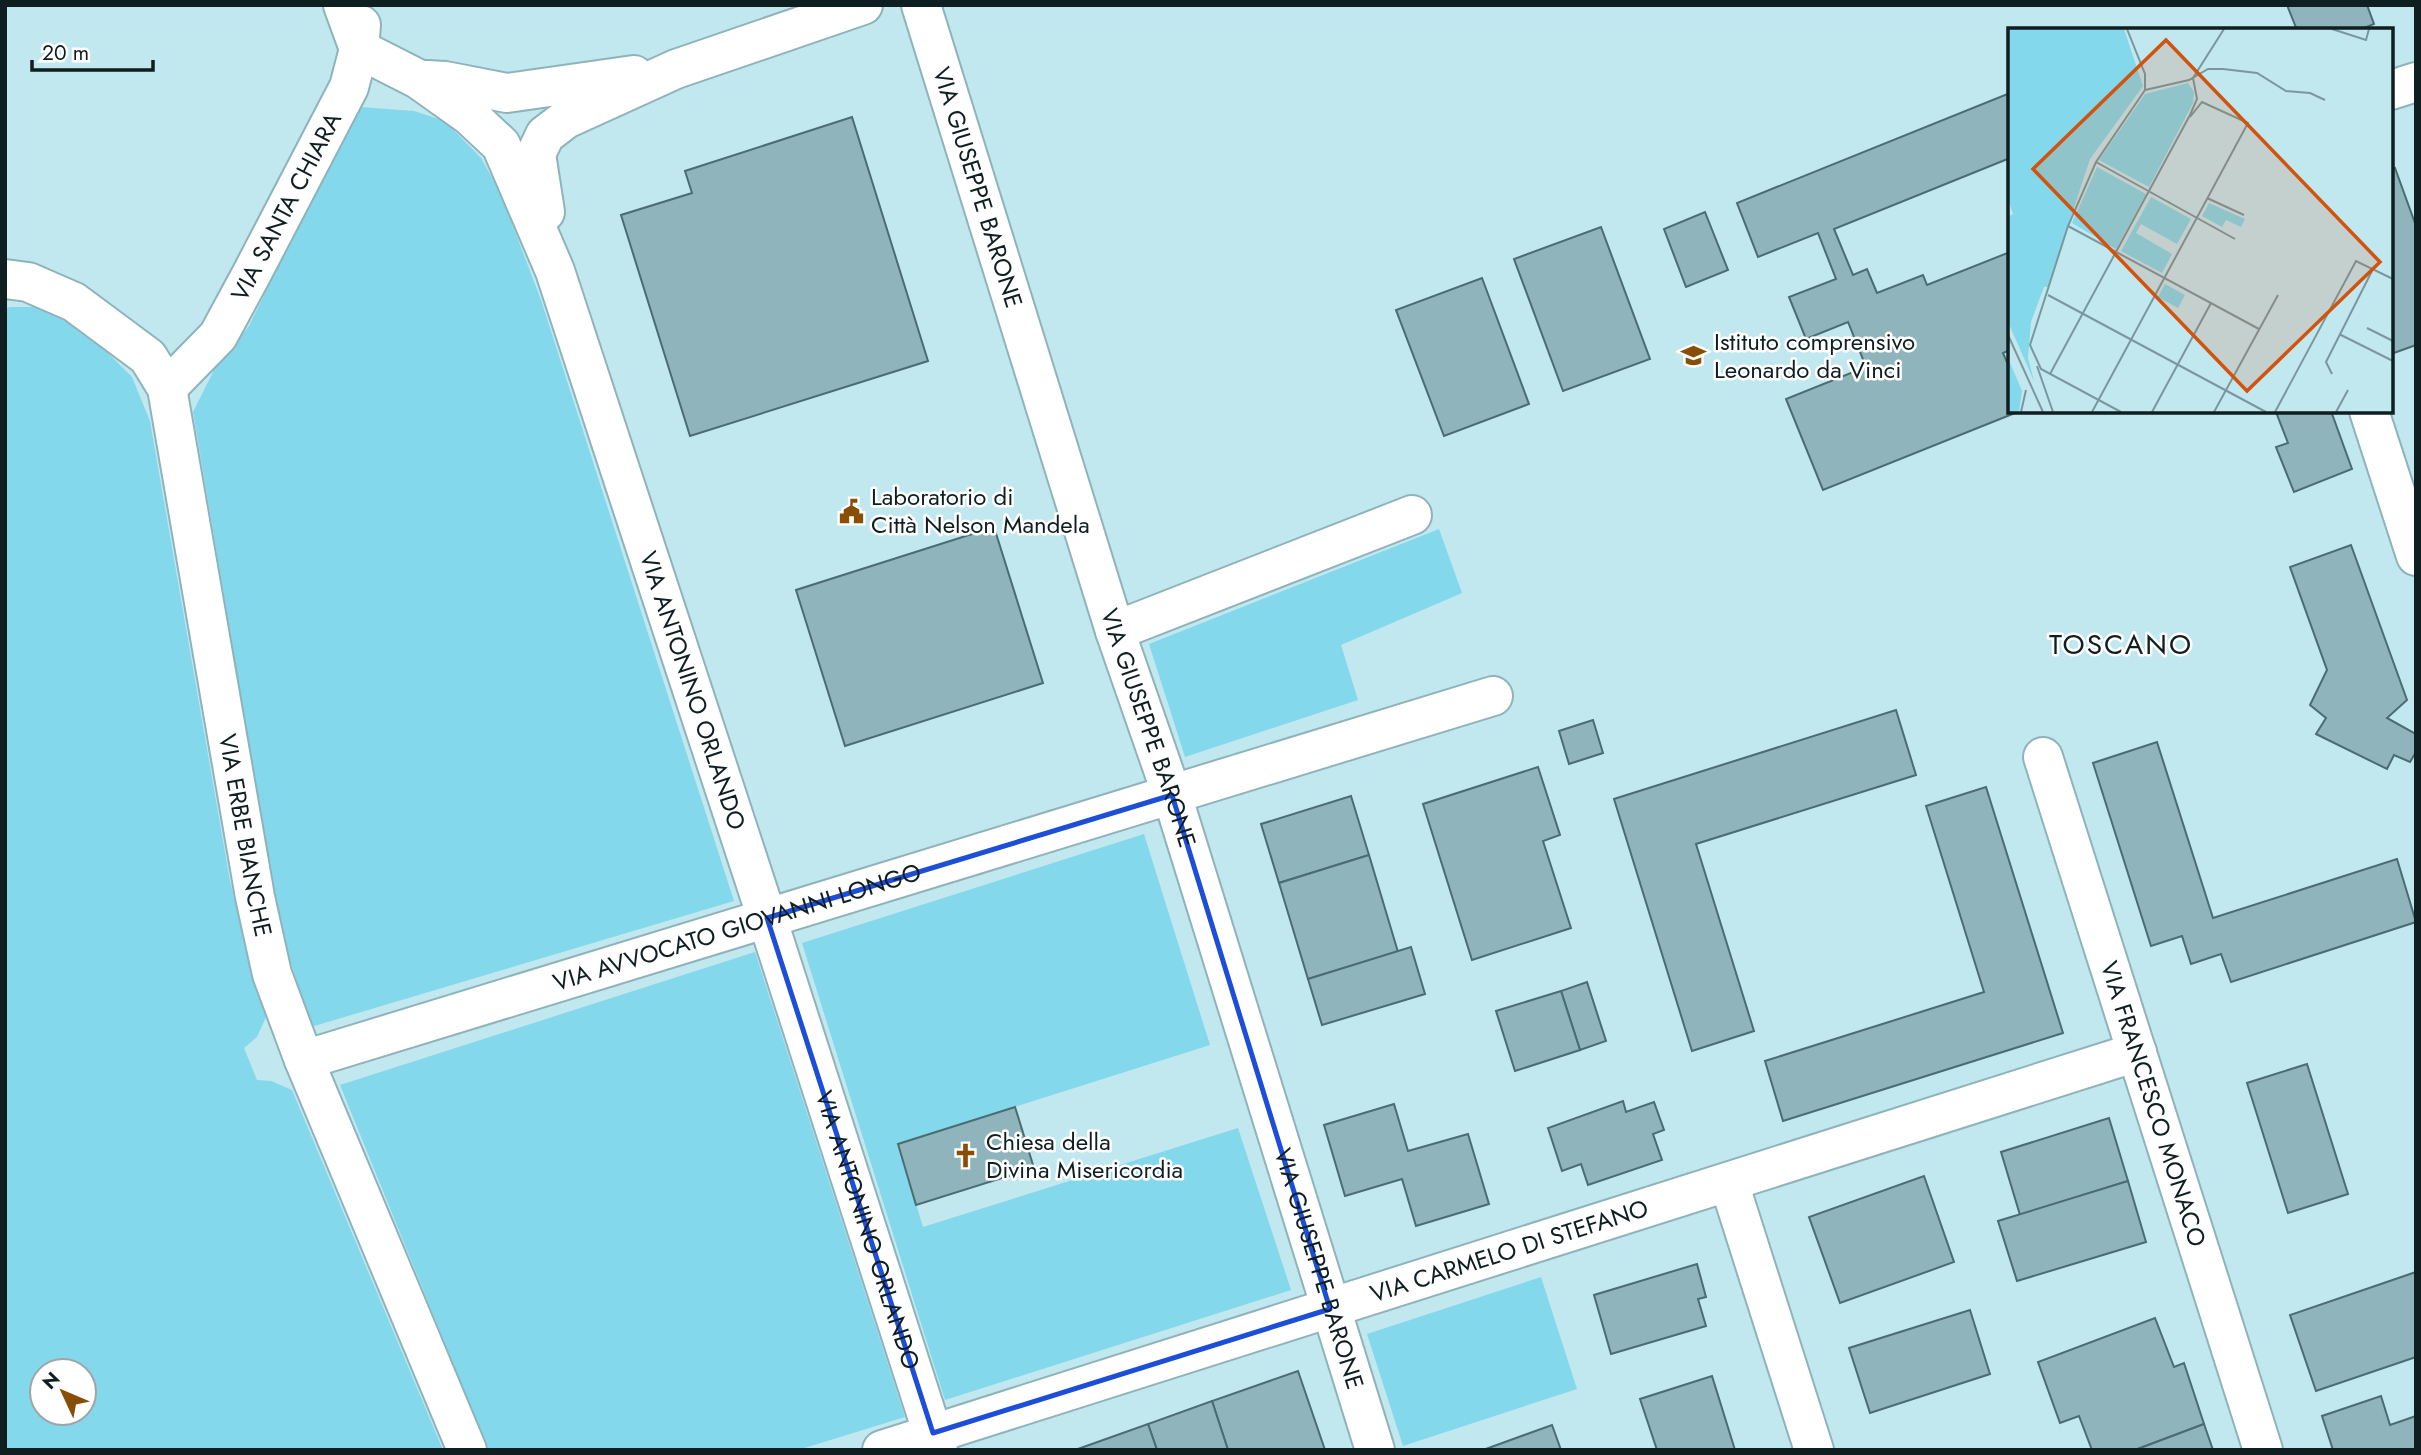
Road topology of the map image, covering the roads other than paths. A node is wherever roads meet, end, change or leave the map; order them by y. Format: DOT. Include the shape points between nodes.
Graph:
graph roads {
  1 [pos="343,5"];
  2 [pos="363,5"];
  3 [pos="863,5"];
  4 [pos="921,5"];
  5 [pos="359,49"];
  6 [pos="676,69"];
  7 [pos="418,79"];
  8 [pos="2416,82"];
  9 [pos="2393,89"];
  10 [pos="5,279"];
  11 [pos="558,283"];
  12 [pos="167,388"];
  13 [pos="2370,413"];
  14 [pos="1412,516"];
  15 [pos="2416,556"];
  16 [pos="1115,631"];
  17 [pos="1493,696"];
  18 [pos="2043,757"];
  19 [pos="1172,795"];
  20 [pos="767,918"];
  21 [pos="2137,1052"];
  22 [pos="304,1060"];
  23 [pos="1729,1182"];
  24 [pos="1330,1308"];
  25 [pos="935,1442"];
  26 [pos="467,1450"];
  27 [pos="882,1450"];
  28 [pos="1375,1450"];
  29 [pos="1814,1450"];
  30 [pos="2263,1450"];
  1 -- 5 [label="street"];
  2 -- 5 [label="street, VIA SANTA CHIARA"];
  3 -- 6 [label="street"];
  4 -- 16 [label="street, VIA GIUSEPPE BARONE"];
  5 -- 7 [label="street, VIA ANTONINO ORLANDO"];
  5 -- 12 [label="street, VIA SANTA CHIARA" via="349,87 218,336"];
  6 -- 7 [label="street" via="507,93"];
  6 -- 11 [label="street" via="566,119 545,135 536,154"];
  7 -- 11 [label="street, VIA ANTONINO ORLANDO" via="501,145"];
  8 -- 9 [label="street"];
  10 -- 12 [label="street, VIA ERBE BIANCHE" via="29,282 74,302 148,357"];
  11 -- 20 [label="street, VIA ANTONINO ORLANDO"];
  12 -- 22 [label="street, VIA ERBE BIANCHE" via="254,897 272,974"];
  13 -- 15 [label="street"];
  14 -- 16 [label="street"];
  16 -- 19 [label="street, VIA GIUSEPPE BARONE"];
  17 -- 19 [label="street, VIA AVVOCATO GIOVANNI LONGO"];
  18 -- 21 [label="street, VIA FRANCESCO MONACO"];
  19 -- 20 [label="street, VIA AVVOCATO GIOVANNI LONGO"];
  19 -- 24 [label="street, VIA GIUSEPPE BARONE"];
  20 -- 22 [label="street, VIA AVVOCATO GIOVANNI LONGO"];
  20 -- 25 [label="street, VIA ANTONINO ORLANDO"];
  21 -- 23 [label="street, VIA CARMELO DI STEFANO"];
  21 -- 30 [label="street, VIA FRANCESCO MONACO"];
  22 -- 26 [label="street, VIA ERBE BIANCHE"];
  23 -- 24 [label="street, VIA CARMELO DI STEFANO"];
  23 -- 29 [label="street"];
  24 -- 25 [label="street, VIA CARMELO DI STEFANO"];
  24 -- 28 [label="street, VIA GIUSEPPE BARONE"];
  25 -- 27 [label="street, VIA CARMELO DI STEFANO"];
}
